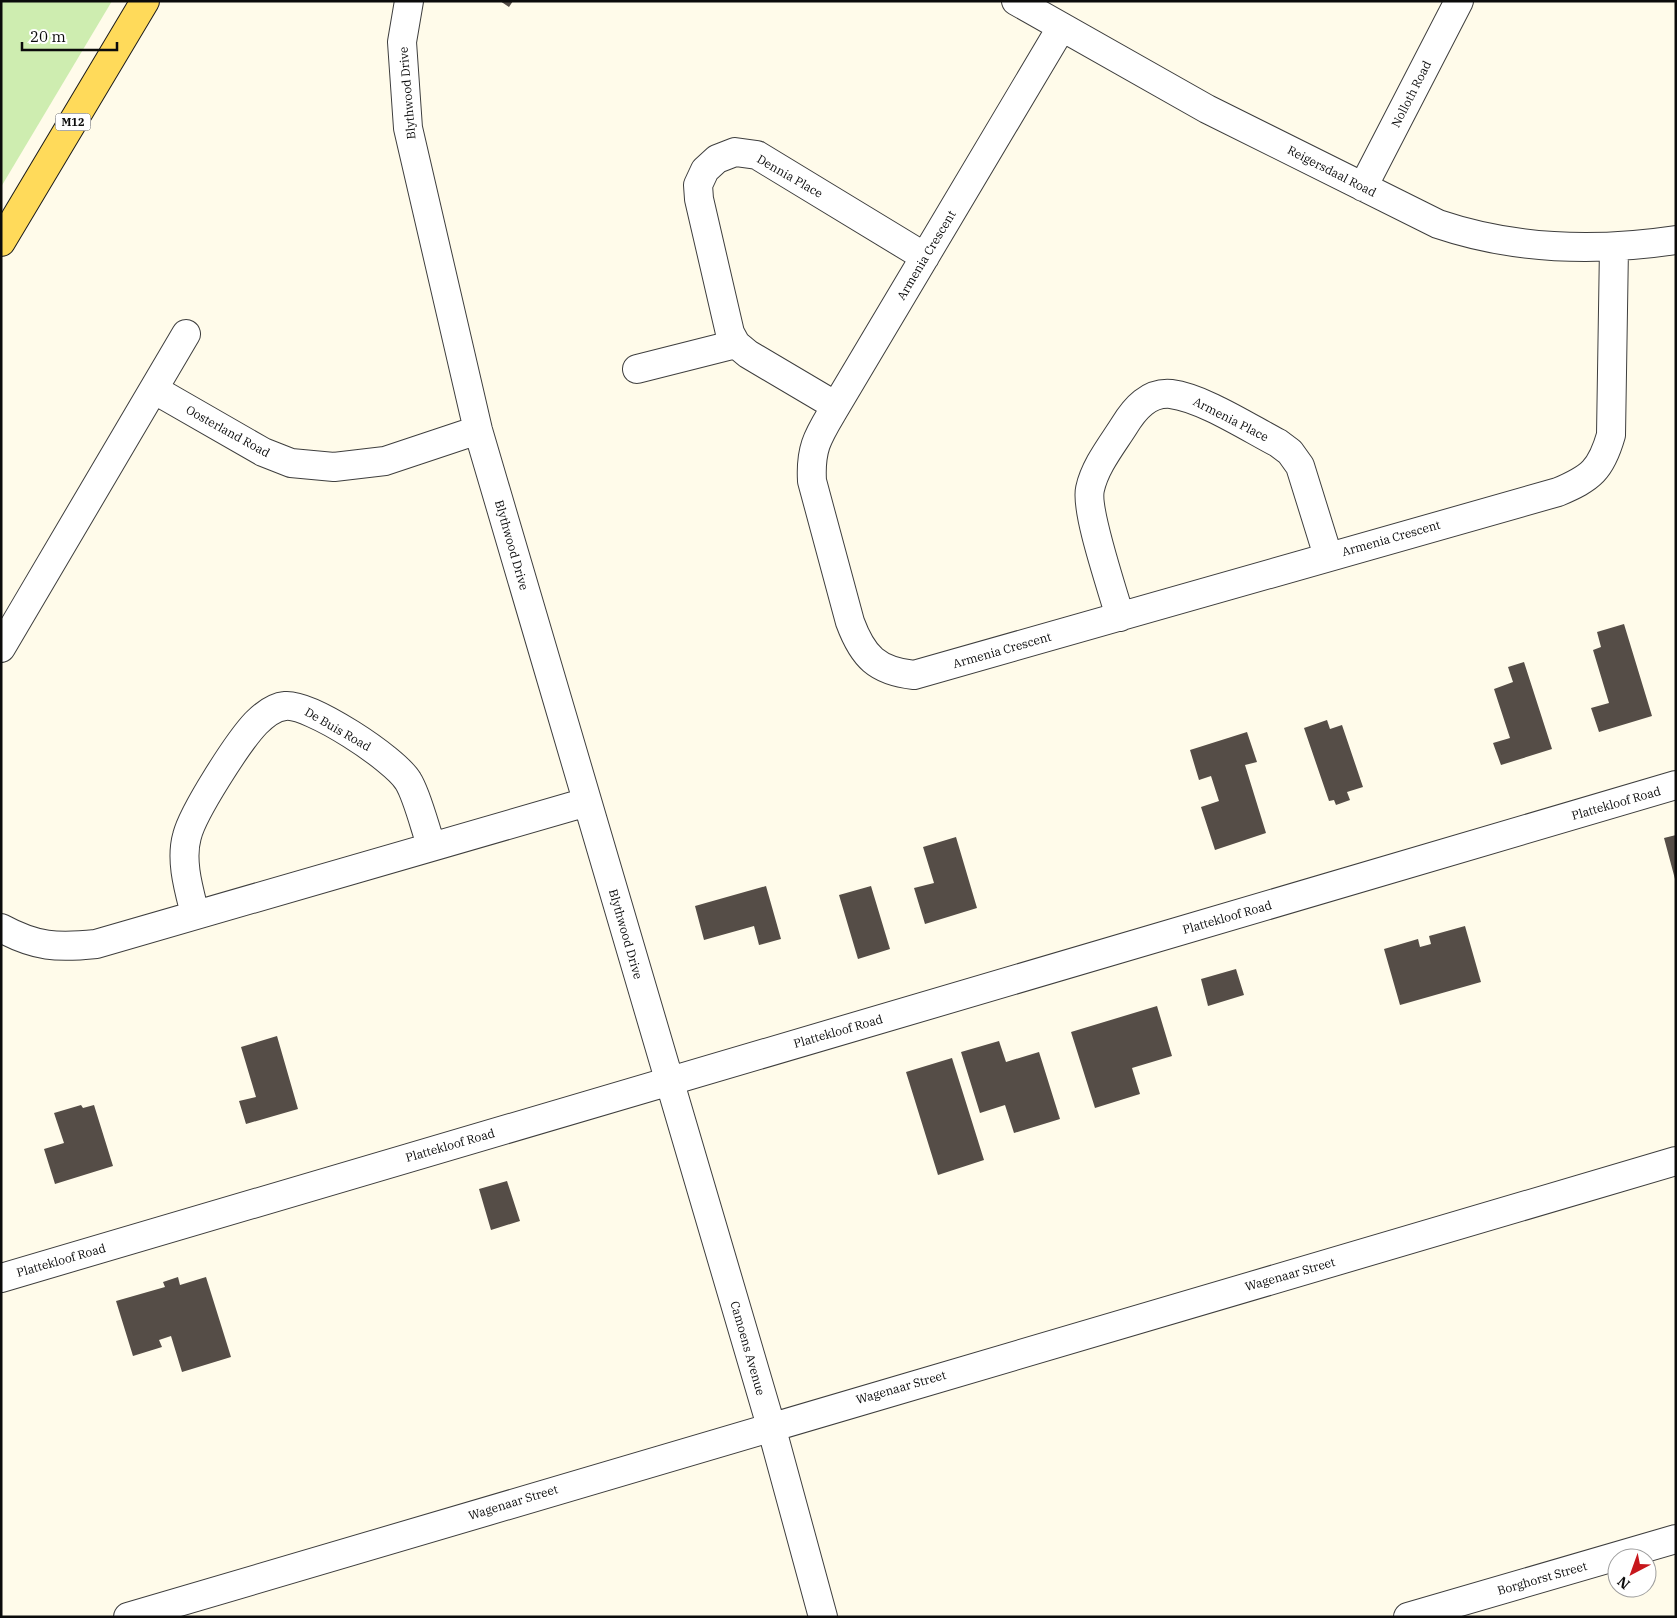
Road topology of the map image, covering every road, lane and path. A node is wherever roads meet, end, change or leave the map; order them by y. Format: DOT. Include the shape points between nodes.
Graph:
graph roads {
  1 [pos="145,1"];
  2 [pos="409,1"];
  3 [pos="1016,1"];
  4 [pos="1459,1"];
  5 [pos="1060,28"];
  6 [pos="1364,187"];
  7 [pos="1676,240"];
  8 [pos="1,242"];
  9 [pos="1614,248"];
  10 [pos="925,257"];
  11 [pos="186,334"];
  12 [pos="736,344"];
  13 [pos="637,369"];
  14 [pos="154,390"];
  15 [pos="836,406"];
  16 [pos="478,430"];
  17 [pos="1328,556"];
  18 [pos="1120,617"];
  19 [pos="1,648"];
  20 [pos="1676,785"];
  21 [pos="587,802"];
  22 [pos="431,845"];
  23 [pos="195,914"];
  24 [pos="1,928"];
  25 [pos="669,1080"];
  26 [pos="1676,1160"];
  27 [pos="1,1278"];
  28 [pos="771,1426"];
  29 [pos="1676,1539"];
  30 [pos="128,1617"];
  31 [pos="824,1617"];
  32 [pos="1408,1617"];
  1 -- 8 [label="main road, M12"];
  2 -- 16 [label="street, Blythwood Drive" via="402,42 408,128"];
  3 -- 5 [label="street, Reigersdaal Road"];
  4 -- 6 [label="street, Nolloth Road"];
  5 -- 6 [label="street, Reigersdaal Road" via="1207,109"];
  5 -- 10 [label="street, Armenia Crescent"];
  6 -- 9 [label="street, Reigersdaal Road" via="1438,224 1472,236 1532,246"];
  7 -- 9 [label="street, Reigersdaal Road"];
  9 -- 17 [label="street, Armenia Crescent" via="1612,435 1597,470 1582,482 1558,492"];
  10 -- 12 [label="street, Dennia Place" via="757,155 735,152 717,159 698,184 699,199 725,320"];
  10 -- 15 [label="street, Armenia Crescent"];
  11 -- 14 [label="street"];
  12 -- 13 [label="street"];
  12 -- 15 [label="street"];
  14 -- 16 [label="street, Oosterland Road" via="263,452 291,463 334,467 385,461"];
  14 -- 19 [label="street"];
  15 -- 18 [label="street, Armenia Crescent" via="815,443 811,458 812,481 850,622 869,658 895,673 914,675"];
  16 -- 21 [label="street, Blythwood Drive"];
  17 -- 18 [label="street, Armenia Crescent"];
  17 -- 18 [label="street, Armenia Place" via="1300,466 1290,452 1192,398 1154,395 1130,416 1095,474 1090,490 1093,520"];
  20 -- 25 [label="street, Plattekloof Road"];
  21 -- 22 [label="street"];
  21 -- 25 [label="street, Blythwood Drive"];
  22 -- 23 [label="street"];
  22 -- 23 [label="street, De Buis Road" via="408,781 387,758 316,715 298,706 284,706 271,711 243,738 187,836 184,856"];
  23 -- 24 [label="street" via="96,944 70,947 38,945"];
  25 -- 27 [label="street, Plattekloof Road"];
  25 -- 28 [label="street, Camoens Avenue"];
  26 -- 28 [label="street, Wagenaar Street"];
  28 -- 30 [label="street, Wagenaar Street"];
  28 -- 31 [label="street, Camoens Avenue"];
  29 -- 32 [label="street, Borghorst Street"];
}
